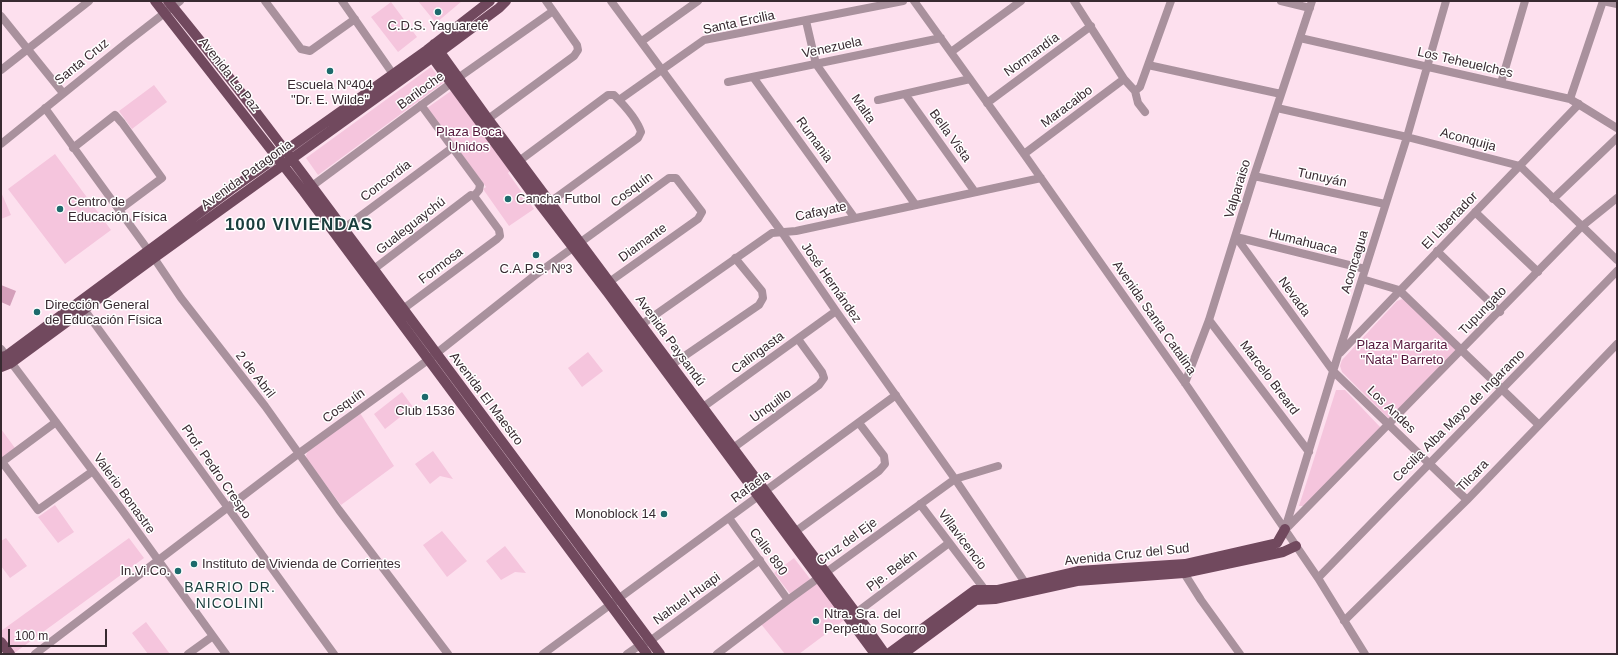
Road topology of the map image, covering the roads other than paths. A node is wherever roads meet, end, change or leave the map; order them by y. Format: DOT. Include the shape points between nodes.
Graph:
graph roads {
  1 [pos="89,1"];
  2 [pos="155,1"];
  3 [pos="265,1"];
  4 [pos="342,1"];
  5 [pos="490,1"];
  6 [pos="506,1"];
  7 [pos="546,1"];
  8 [pos="611,1"];
  9 [pos="698,1"];
  10 [pos="903,1"];
  11 [pos="914,1"];
  12 [pos="1021,1"];
  13 [pos="1074,1"];
  14 [pos="1171,1"];
  15 [pos="1281,1"];
  16 [pos="1446,1"];
  17 [pos="1525,1"];
  18 [pos="1603,1"];
  19 [pos="1311,4"];
  20 [pos="1617,4"];
  21 [pos="172,5"];
  22 [pos="553,11"];
  23 [pos="1,16"];
  24 [pos="355,19"];
  25 [pos="806,21"];
  26 [pos="1091,26"];
  27 [pos="941,38"];
  28 [pos="1300,38"];
  29 [pos="642,41"];
  30 [pos="28,48"];
  31 [pos="433,51"];
  32 [pos="951,52"];
  33 [pos="816,64"];
  34 [pos="1148,65"];
  35 [pos="1427,66"];
  36 [pos="662,69"];
  37 [pos="1,70"];
  38 [pos="394,74"];
  39 [pos="753,77"];
  40 [pos="970,79"];
  41 [pos="1124,79"];
  42 [pos="455,80"];
  43 [pos="728,82"];
  44 [pos="1501,84"];
  45 [pos="1135,91"];
  46 [pos="63,94"];
  47 [pos="905,94"];
  48 [pos="1281,94"];
  49 [pos="617,97"];
  50 [pos="1570,99"];
  51 [pos="878,100"];
  52 [pos="987,103"];
  53 [pos="1579,104"];
  54 [pos="421,105"];
  55 [pos="45,108"];
  56 [pos="1277,108"];
  57 [pos="1144,112"];
  58 [pos="485,122"];
  59 [pos="1617,128"];
  60 [pos="1407,137"];
  61 [pos="1617,138"];
  62 [pos="1,144"];
  63 [pos="73,148"];
  64 [pos="452,148"];
  65 [pos="1024,154"];
  66 [pos="289,155"];
  67 [pos="280,161"];
  68 [pos="515,163"];
  69 [pos="1520,166"];
  70 [pos="1254,176"];
  71 [pos="669,178"];
  72 [pos="1040,178"];
  73 [pos="308,189"];
  74 [pos="975,192"];
  75 [pos="472,195"];
  76 [pos="1617,198"];
  77 [pos="1553,199"];
  78 [pos="546,204"];
  79 [pos="914,204"];
  80 [pos="1385,204"];
  81 [pos="119,210"];
  82 [pos="1475,212"];
  83 [pos="854,218"];
  84 [pos="1581,227"];
  85 [pos="344,228"];
  86 [pos="781,231"];
  87 [pos="335,235"];
  88 [pos="1236,237"];
  89 [pos="577,246"];
  90 [pos="1437,251"];
  91 [pos="151,255"];
  92 [pos="735,258"];
  93 [pos="1617,260"];
  94 [pos="374,269"];
  95 [pos="1365,269"];
  96 [pos="1617,271"];
  97 [pos="1538,272"];
  98 [pos="366,276"];
  99 [pos="1362,279"];
  100 [pos="606,284"];
  101 [pos="1399,290"];
  102 [pos="81,306"];
  103 [pos="403,309"];
  104 [pos="836,311"];
  105 [pos="1500,312"];
  106 [pos="395,315"];
  107 [pos="1209,320"];
  108 [pos="638,328"];
  109 [pos="798,339"];
  110 [pos="1617,344"];
  111 [pos="1462,350"];
  112 [pos="1338,355"];
  113 [pos="5,356"];
  114 [pos="432,357"];
  115 [pos="1,367"];
  116 [pos="667,368"];
  117 [pos="1333,371"];
  118 [pos="1185,383"];
  119 [pos="1502,389"];
  120 [pos="896,395"];
  121 [pos="699,411"];
  122 [pos="56,422"];
  123 [pos="859,423"];
  124 [pos="1390,424"];
  125 [pos="1539,425"];
  126 [pos="730,451"];
  127 [pos="1309,452"];
  128 [pos="298,454"];
  129 [pos="1428,463"];
  130 [pos="998,466"];
  131 [pos="93,471"];
  132 [pos="955,479"];
  133 [pos="762,494"];
  134 [pos="1467,500"];
  135 [pos="920,504"];
  136 [pos="226,508"];
  137 [pos="729,518"];
  138 [pos="1285,529"];
  139 [pos="791,534"];
  140 [pos="949,543"];
  141 [pos="1296,546"];
  142 [pos="157,560"];
  143 [pos="760,560"];
  144 [pos="1184,572"];
  145 [pos="822,575"];
  146 [pos="1318,578"];
  147 [pos="1028,587"];
  148 [pos="985,590"];
  149 [pos="788,600"];
  150 [pos="614,601"];
  151 [pos="853,616"];
  152 [pos="1344,621"];
  153 [pos="213,636"];
  154 [pos="650,641"];
  155 [pos="1,642"];
  156 [pos="640,645"];
  157 [pos="10,654"];
  158 [pos="35,654"];
  159 [pos="188,654"];
  160 [pos="226,654"];
  161 [pos="334,654"];
  162 [pos="448,654"];
  163 [pos="544,654"];
  164 [pos="627,654"];
  165 [pos="647,654"];
  166 [pos="660,654"];
  167 [pos="717,654"];
  168 [pos="875,654"];
  169 [pos="884,654"];
  170 [pos="888,654"];
  171 [pos="903,654"];
  172 [pos="1240,654"];
  173 [pos="1365,654"];
  1 -- 30 [label="street"];
  2 -- 21 [label="main road, Avenida La Paz"];
  3 -- 24 [label="street" via="301,49 310,51"];
  4 -- 24 [label="street"];
  5 -- 31 [label="main road, Avenida Patagonia"];
  6 -- 31 [label="main road, Avenida Patagonia"];
  7 -- 22 [label="street"];
  8 -- 29 [label="street, José Hernández"];
  9 -- 29 [label="street"];
  10 -- 25 [label="street, Santa Ercilia"];
  11 -- 27 [label="street, Avenida Santa Catalina"];
  12 -- 32 [label="street"];
  13 -- 26 [label="street"];
  14 -- 34 [label="street"];
  15 -- 19 [label="street"];
  16 -- 35 [label="street, Aconcagua"];
  17 -- 44 [label="street"];
  18 -- 20 [label="street"];
  18 -- 50 [label="street"];
  19 -- 28 [label="street, Valparaiso"];
  21 -- 46 [label="street, Santa Cruz"];
  21 -- 66 [label="main road, Avenida La Paz"];
  21 -- 67 [label="main road, Avenida La Paz"];
  22 -- 42 [label="street, Bariloche"];
  22 -- 58 [label="street" via="578,50 574,56"];
  23 -- 30 [label="street"];
  24 -- 38 [label="street"];
  25 -- 33 [label="street, Malta"];
  25 -- 36 [label="street, Santa Ercilia" via="704,40"];
  26 -- 41 [label="street"];
  26 -- 52 [label="street, Normandía"];
  27 -- 32 [label="street, Avenida Santa Catalina"];
  27 -- 33 [label="street, Venezuela"];
  28 -- 35 [label="street, Los Teheuelches"];
  28 -- 48 [label="street, Valparaiso"];
  29 -- 36 [label="street, José Hernández"];
  30 -- 37 [label="street"];
  30 -- 46 [label="street"];
  31 -- 38 [label="main road, Avenida Patagonia"];
  31 -- 42 [label="main road, Avenida Paysandú"];
  31 -- 66 [label="main road, Avenida Patagonia"];
  32 -- 40 [label="street, Avenida Santa Catalina"];
  33 -- 39 [label="street, Venezuela"];
  33 -- 79 [label="street, Malta"];
  34 -- 45 [label="street" via="1140,87"];
  34 -- 48 [label="street"];
  35 -- 44 [label="street, Los Teheuelches"];
  35 -- 60 [label="street, Aconcagua"];
  36 -- 49 [label="street, Santa Ercilia"];
  36 -- 86 [label="street, José Hernández"];
  38 -- 66 [label="main road, Avenida Patagonia"];
  39 -- 43 [label="street, Venezuela"];
  39 -- 83 [label="street, Rumania"];
  40 -- 47 [label="street"];
  40 -- 52 [label="street, Avenida Santa Catalina"];
  41 -- 45 [label="street"];
  41 -- 65 [label="street, Maracaibo"];
  42 -- 54 [label="street, Bariloche"];
  42 -- 58 [label="main road, Avenida Paysandú"];
  44 -- 50 [label="street, Los Teheuelches"];
  45 -- 57 [label="street"];
  46 -- 55 [label="street, Santa Cruz"];
  47 -- 51 [label="street"];
  47 -- 74 [label="street, Bella Vista"];
  48 -- 56 [label="street, Valparaiso"];
  49 -- 68 [label="street" via="608,95"];
  49 -- 78 [label="street" via="639,126 641,132 638,138"];
  50 -- 53 [label="street, Los Teheuelches"];
  52 -- 65 [label="street, Avenida Santa Catalina"];
  53 -- 59 [label="street, Los Teheuelches"];
  53 -- 69 [label="street, El Libertador"];
  54 -- 64 [label="street"];
  54 -- 73 [label="street, Bariloche"];
  55 -- 62 [label="street, Santa Cruz"];
  55 -- 63 [label="street, 2 de Abril"];
  56 -- 60 [label="street, Aconquija"];
  56 -- 70 [label="street, Valparaiso"];
  58 -- 68 [label="main road, Avenida Paysandú"];
  60 -- 69 [label="street, Aconquija"];
  60 -- 80 [label="street, Aconcagua"];
  61 -- 77 [label="street"];
  63 -- 81 [label="street, 2 de Abril"];
  63 -- 81 [label="street" via="116,115 122,123 162,178"];
  64 -- 75 [label="street" via="480,186"];
  64 -- 85 [label="street, Concordia"];
  65 -- 72 [label="street, Avenida Santa Catalina"];
  66 -- 67 [label="main road, Avenida Patagonia"];
  66 -- 73 [label="main road, Avenida El Maestro"];
  67 -- 73 [label="main road, Avenida El Maestro"];
  67 -- 91 [label="main road, Avenida Patagonia"];
  68 -- 78 [label="main road, Avenida Paysandú"];
  69 -- 77 [label="street"];
  69 -- 82 [label="street, El Libertador"];
  70 -- 80 [label="street, Tunuyán"];
  70 -- 88 [label="street, Valparaiso"];
  71 -- 89 [label="street, Cosquín"];
  71 -- 100 [label="street, Diamante" via="676,178 702,212 698,219"];
  72 -- 74 [label="street, Cafayate"];
  72 -- 118 [label="street, Avenida Santa Catalina"];
  73 -- 85 [label="main road, Avenida El Maestro"];
  73 -- 87 [label="main road, Avenida El Maestro"];
  74 -- 79 [label="street, Cafayate"];
  75 -- 94 [label="street, Gualeguaychú"];
  75 -- 103 [label="street, Formosa" via="499,230 500,236"];
  76 -- 84 [label="street, Tupungato"];
  77 -- 84 [label="street"];
  78 -- 89 [label="main road, Avenida Paysandú"];
  79 -- 83 [label="street, Cafayate"];
  80 -- 95 [label="street, Aconcagua"];
  81 -- 91 [label="street, 2 de Abril"];
  82 -- 90 [label="street, El Libertador"];
  82 -- 97 [label="street"];
  83 -- 86 [label="street, Cafayate" via="796,231"];
  84 -- 93 [label="street"];
  84 -- 97 [label="street, Tupungato"];
  85 -- 87 [label="street, Concordia"];
  85 -- 94 [label="main road, Avenida El Maestro"];
  86 -- 92 [label="street, Cafayate" via="772,233"];
  86 -- 104 [label="street, José Hernández"];
  87 -- 98 [label="main road, Avenida El Maestro"];
  88 -- 95 [label="street, Humahuaca"];
  88 -- 107 [label="street, Valparaiso"];
  88 -- 117 [label="street, Nevada"];
  89 -- 100 [label="main road, Avenida Paysandú"];
  89 -- 114 [label="street, Cosquín" via="534,276"];
  90 -- 101 [label="street, El Libertador"];
  90 -- 105 [label="street"];
  91 -- 102 [label="main road, Avenida Patagonia"];
  91 -- 128 [label="street, 2 de Abril"];
  92 -- 108 [label="street, Cafayate"];
  92 -- 116 [label="street" via="762,291 763,298 759,305"];
  94 -- 98 [label="street, Gualeguaychú"];
  94 -- 103 [label="main road, Avenida El Maestro"];
  95 -- 99 [label="street, Aconcagua"];
  96 -- 119 [label="street, Cecilia Alba Mayo de Ingaramo"];
  97 -- 105 [label="street, Tupungato"];
  98 -- 106 [label="main road, Avenida El Maestro"];
  99 -- 101 [label="street"];
  99 -- 112 [label="street, Aconcagua"];
  100 -- 108 [label="main road, Avenida Paysandú"];
  101 -- 111 [label="street"];
  101 -- 112 [label="street, El Libertador"];
  102 -- 113 [label="main road, Avenida Patagonia"];
  102 -- 136 [label="street, Prof. Pedro Crespo"];
  103 -- 106 [label="street, Formosa"];
  103 -- 114 [label="main road, Avenida El Maestro"];
  104 -- 109 [label="street, Calingasta"];
  104 -- 120 [label="street, José Hernández"];
  105 -- 111 [label="street, Tupungato"];
  106 -- 114 [label="main road, Avenida El Maestro"];
  107 -- 118 [label="street, Valparaiso"];
  107 -- 127 [label="street, Marcelo Breard"];
  108 -- 116 [label="main road, Avenida Paysandú"];
  109 -- 121 [label="street, Calingasta"];
  109 -- 126 [label="street, Unquillo" via="822,372 824,378 820,385"];
  110 -- 125 [label="street, Tilcara"];
  111 -- 119 [label="street"];
  111 -- 124 [label="street, Tupungato"];
  112 -- 117 [label="street, Aconcagua"];
  113 -- 115 [label="main road, Avenida Patagonia"];
  113 -- 122 [label="street, Valerio Bonastre"];
  114 -- 128 [label="street, Cosquín"];
  114 -- 150 [label="main road, Avenida El Maestro"];
  116 -- 121 [label="main road, Avenida Paysandú"];
  117 -- 124 [label="street, Los Andes"];
  117 -- 127 [label="street, Aconcagua"];
  118 -- 138 [label="street, Avenida Santa Catalina"];
  119 -- 125 [label="street"];
  119 -- 129 [label="street, Cecilia Alba Mayo de Ingaramo"];
  120 -- 123 [label="street, Rafaela"];
  120 -- 132 [label="street, José Hernández"];
  121 -- 126 [label="main road, Avenida Paysandú"];
  122 -- 131 [label="street, Valerio Bonastre"];
  122 -- 131 [label="street" via="2,462 38,510"];
  123 -- 133 [label="street, Rafaela"];
  123 -- 139 [label="street" via="884,456 885,464 879,471"];
  124 -- 129 [label="street, Los Andes"];
  124 -- 138 [label="street, Tupungato"];
  125 -- 134 [label="street, Tilcara"];
  126 -- 133 [label="main road, Avenida Paysandú"];
  127 -- 138 [label="street, Aconcagua"];
  128 -- 136 [label="street, Cosquín"];
  128 -- 162 [label="street, 2 de Abril"];
  129 -- 134 [label="street, Los Andes"];
  129 -- 146 [label="street, Cecilia Alba Mayo de Ingaramo"];
  130 -- 132 [label="street, Cruz del Eje"];
  131 -- 142 [label="street, Valerio Bonastre"];
  132 -- 135 [label="street, Cruz del Eje"];
  132 -- 147 [label="street, José Hernández"];
  133 -- 137 [label="street, Rafaela"];
  133 -- 139 [label="main road, Avenida Paysandú"];
  134 -- 152 [label="street, Tilcara"];
  135 -- 140 [label="street, Villavicencio"];
  135 -- 145 [label="street, Cruz del Eje"];
  136 -- 142 [label="street, Cosquín"];
  136 -- 161 [label="street, Prof. Pedro Crespo"];
  137 -- 143 [label="street, Calle 890"];
  137 -- 150 [label="street, Rafaela"];
  138 -- 141 [label="street, Avenida Santa Catalina"];
  138 -- 147 [label="main road, Avenida Cruz del Sud" via="1277,543 1185,564 1078,571"];
  139 -- 145 [label="main road, Avenida Paysandú"];
  140 -- 148 [label="street, Villavicencio"];
  140 -- 151 [label="street, Pje. Belén"];
  141 -- 144 [label="main road, Avenida Cruz del Sud" via="1283,552"];
  141 -- 146 [label="street, Avenida Santa Catalina"];
  142 -- 153 [label="street, Valerio Bonastre"];
  142 -- 158 [label="street, Cosquín"];
  143 -- 149 [label="street, Calle 890"];
  143 -- 154 [label="street, Nahuel Huapi"];
  144 -- 147 [label="main road, Avenida Cruz del Sud"];
  144 -- 172 [label="street"];
  145 -- 149 [label="street, Cruz del Eje"];
  145 -- 151 [label="main road, Avenida Paysandú"];
  146 -- 152 [label="street, Avenida Santa Catalina"];
  147 -- 148 [label="main road, Avenida Cruz del Sud"];
  147 -- 171 [label="main road, Avenida Cruz del Sud" via="995,599 976,600"];
  148 -- 170 [label="main road, Avenida Cruz del Sud" via="975,590"];
  149 -- 167 [label="street, Cruz del Eje"];
  150 -- 154 [label="main road, Avenida El Maestro"];
  150 -- 156 [label="main road, Avenida El Maestro"];
  150 -- 163 [label="street, Rafaela"];
  151 -- 168 [label="main road, Avenida Paysandú"];
  151 -- 169 [label="main road, Avenida Paysandú"];
  152 -- 173 [label="street, Avenida Santa Catalina"];
  153 -- 159 [label="street"];
  153 -- 160 [label="street, Valerio Bonastre"];
  154 -- 156 [label="street, Nahuel Huapi"];
  154 -- 166 [label="main road, Avenida El Maestro"];
  155 -- 157 [label="main road"];
  156 -- 164 [label="street, Nahuel Huapi"];
  156 -- 165 [label="main road, Avenida El Maestro"];
}
